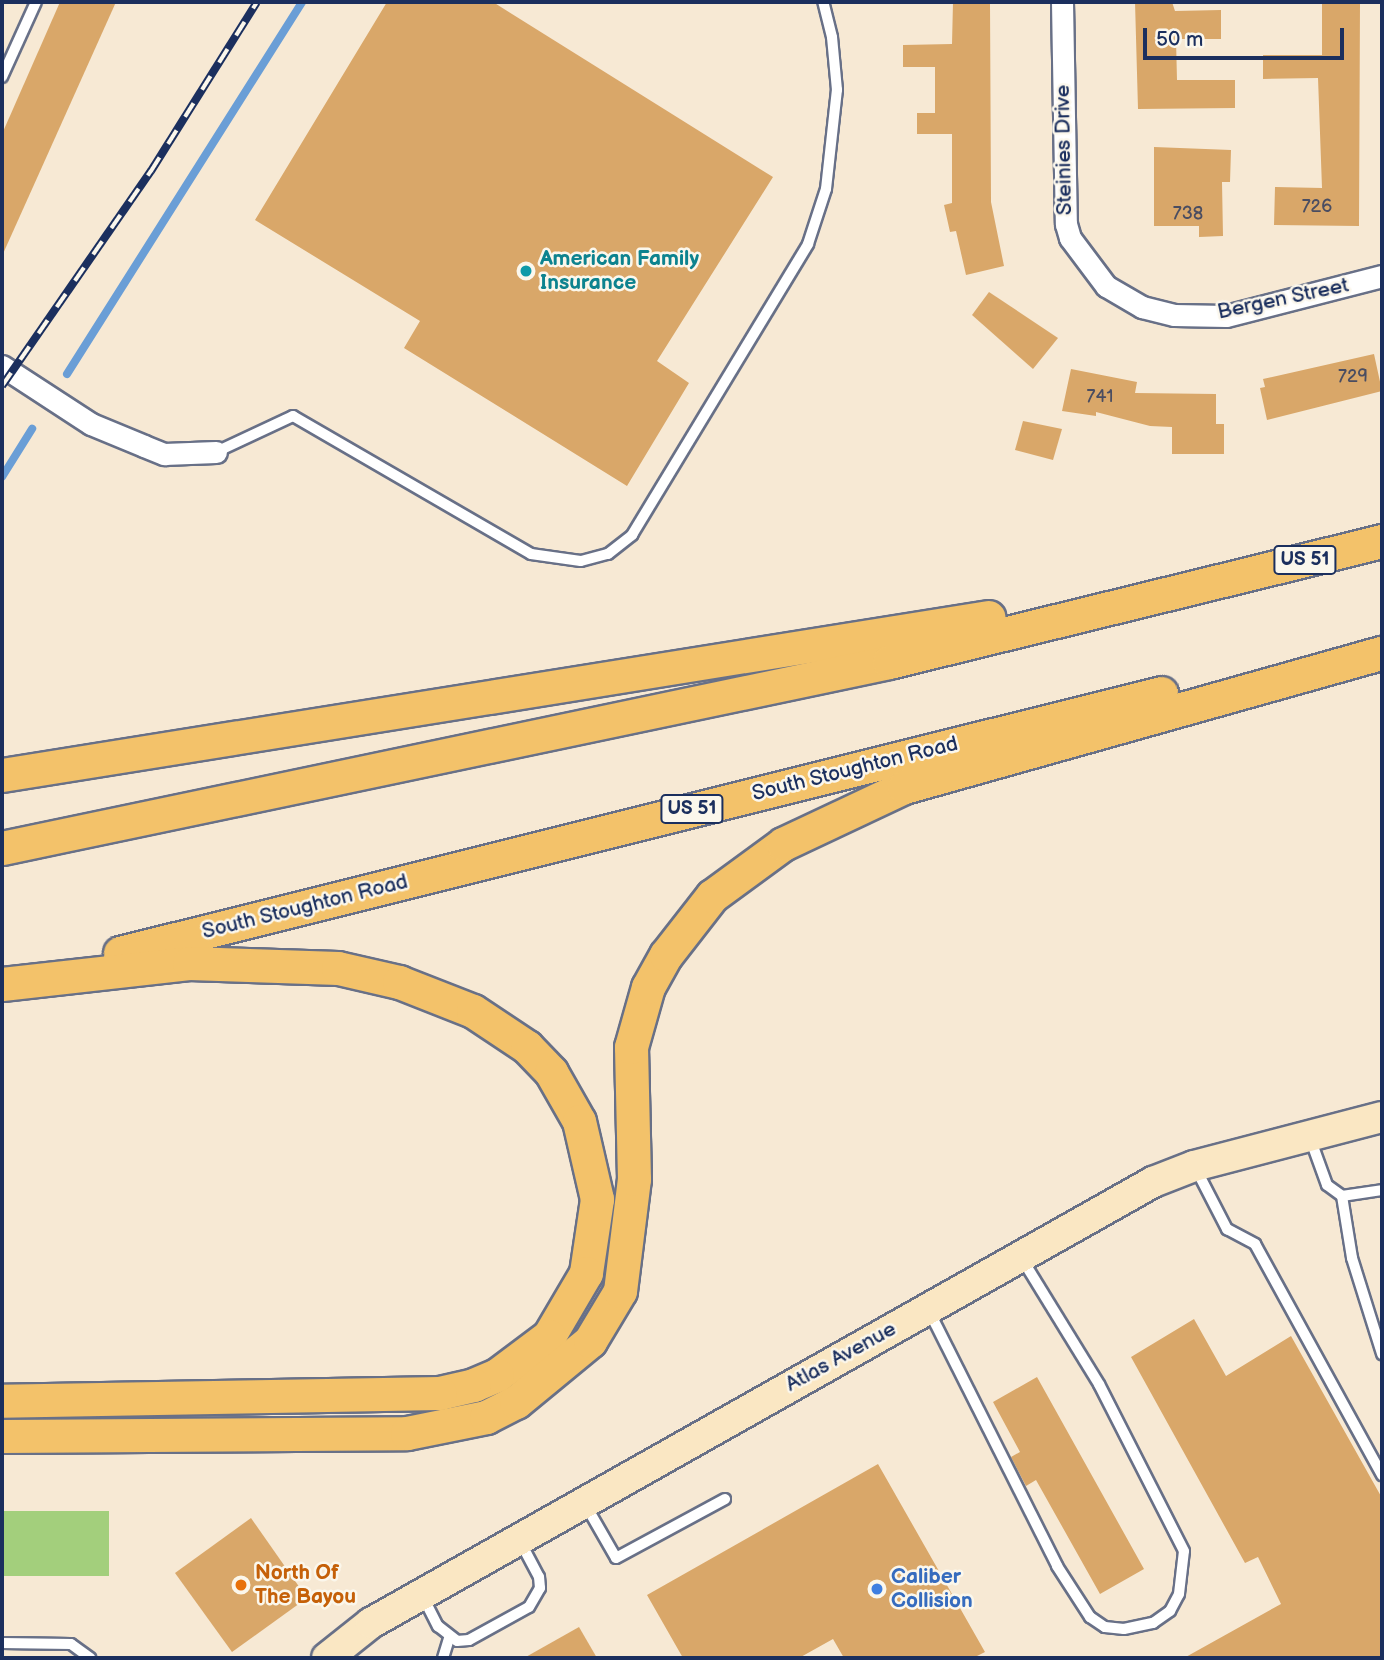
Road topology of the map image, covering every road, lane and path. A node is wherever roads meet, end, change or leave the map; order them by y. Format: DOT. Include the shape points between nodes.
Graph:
graph roads {
  1 [pos="36,2"];
  2 [pos="823,2"];
  3 [pos="1062,2"];
  4 [pos="2,77"];
  5 [pos="1382,276"];
  6 [pos="1106,286"];
  7 [pos="2,366"];
  8 [pos="216,452"];
  9 [pos="1382,541"];
  10 [pos="1228,579"];
  11 [pos="1382,638"];
  12 [pos="1382,653"];
  13 [pos="2,775"];
  14 [pos="2,848"];
  15 [pos="2,983"];
  16 [pos="1382,1117"];
  17 [pos="1309,1136"];
  18 [pos="1195,1166"];
  19 [pos="1382,1190"];
  20 [pos="1342,1196"];
  21 [pos="1021,1256"];
  22 [pos="928,1308"];
  23 [pos="1382,1354"];
  24 [pos="2,1401"];
  25 [pos="2,1436"];
  26 [pos="1382,1475"];
  27 [pos="725,1499"];
  28 [pos="584,1501"];
  29 [pos="518,1540"];
  30 [pos="422,1594"];
  31 [pos="449,1638"];
  32 [pos="2,1643"];
  33 [pos="90,1658"];
  34 [pos="327,1658"];
  35 [pos="443,1658"];
  1 -- 4 [label="lane"];
  2 -- 8 [label="lane" via="837,90 825,188 808,244 632,535 608,554 581,561 531,554 293,416"];
  3 -- 6 [label="street, Steinies Drive" via="1066,224 1070,238"];
  5 -- 6 [label="street, Bergen Street" via="1226,316 1174,315 1142,307"];
  7 -- 8 [label="street" via="91,424 144,446 164,454"];
  9 -- 10 [label="main road, US 51"];
  10 -- 13 [label="main road"];
  10 -- 14 [label="main road, US 51" via="889,662"];
  11 -- 15 [label="main road, South Stoughton Road / US 51"];
  12 -- 25 [label="main road" via="904,787 783,844 712,896 666,955 648,987 631,1047 634,1179 620,1290 590,1341 516,1402 486,1417 407,1433"];
  15 -- 24 [label="main road" via="189,963 338,968 399,982 473,1011 527,1047 551,1072 579,1121 597,1199 586,1273 549,1336 498,1375 474,1385 440,1393"];
  16 -- 17 [label="street, Atlas Avenue"];
  17 -- 18 [label="street, Atlas Avenue"];
  17 -- 20 [label="lane" via="1327,1185"];
  18 -- 21 [label="street, Atlas Avenue" via="1153,1182"];
  18 -- 26 [label="lane" via="1227,1229 1255,1244"];
  19 -- 20 [label="lane"];
  20 -- 23 [label="lane" via="1352,1258"];
  21 -- 22 [label="street, Atlas Avenue"];
  21 -- 22 [label="lane" via="1099,1384 1184,1550 1179,1594 1170,1611 1153,1623 1124,1629 1105,1627 1090,1617 1057,1566"];
  22 -- 28 [label="street, Atlas Avenue"];
  27 -- 28 [label="lane" via="616,1558"];
  28 -- 29 [label="street, Atlas Avenue"];
  29 -- 30 [label="street, Atlas Avenue"];
  29 -- 31 [label="lane" via="539,1577 537,1596 529,1607 469,1640"];
  30 -- 31 [label="lane"];
  30 -- 34 [label="street, Atlas Avenue" via="362,1629"];
  31 -- 35 [label="lane"];
  32 -- 33 [label="lane" via="71,1644"];
}
